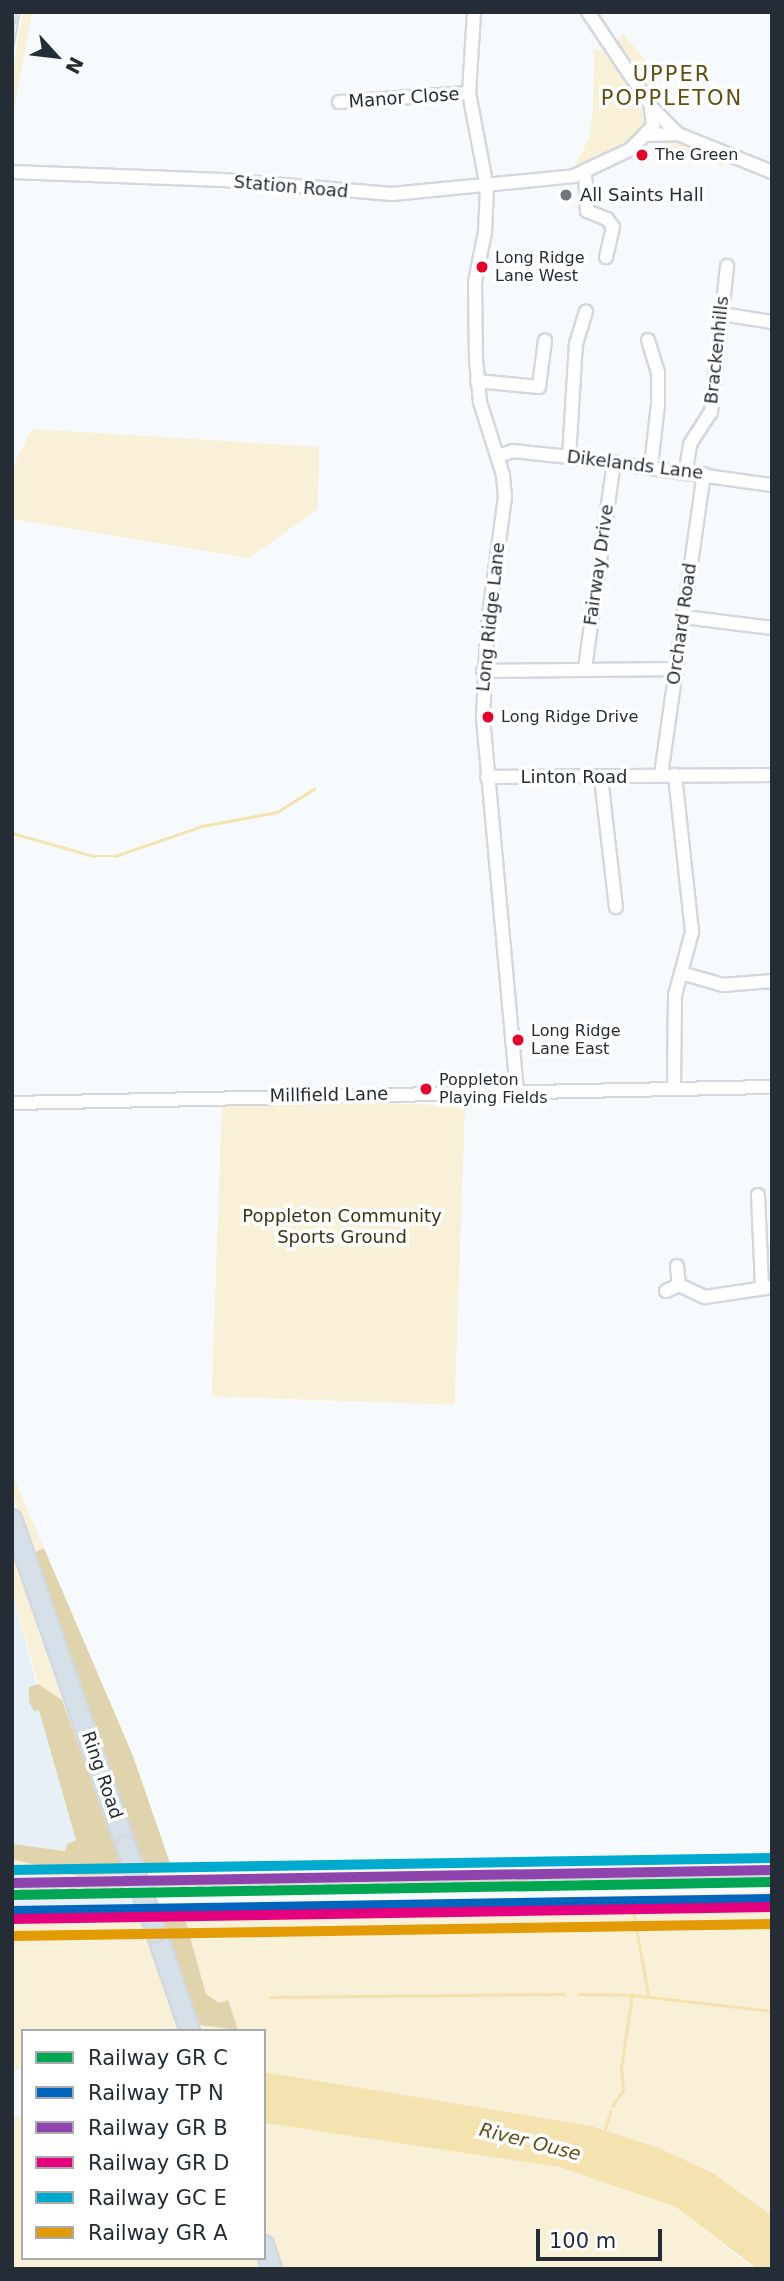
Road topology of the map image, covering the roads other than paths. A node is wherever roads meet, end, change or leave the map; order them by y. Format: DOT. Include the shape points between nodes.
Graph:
graph roads {
  1 [pos="474,12"];
  2 [pos="588,12"];
  3 [pos="469,93"];
  4 [pos="339,102"];
  5 [pos="651,106"];
  6 [pos="678,134"];
  7 [pos="649,135"];
  8 [pos="12,172"];
  9 [pos="772,172"];
  10 [pos="584,173"];
  11 [pos="487,187"];
  12 [pos="606,257"];
  13 [pos="727,266"];
  14 [pos="586,311"];
  15 [pos="722,314"];
  16 [pos="772,322"];
  17 [pos="545,340"];
  18 [pos="648,340"];
  19 [pos="477,380"];
  20 [pos="498,456"];
  21 [pos="569,457"];
  22 [pos="614,462"];
  23 [pos="651,466"];
  24 [pos="686,470"];
  25 [pos="704,474"];
  26 [pos="772,485"];
  27 [pos="684,617"];
  28 [pos="772,628"];
  29 [pos="585,668"];
  30 [pos="675,669"];
  31 [pos="483,671"];
  32 [pos="661,775"];
  33 [pos="675,775"];
  34 [pos="772,775"];
  35 [pos="487,777"];
  36 [pos="601,778"];
  37 [pos="616,907"];
  38 [pos="681,973"];
  39 [pos="772,981"];
  40 [pos="772,1087"];
  41 [pos="674,1088"];
  42 [pos="517,1092"];
  43 [pos="12,1103"];
  44 [pos="758,1195"];
  45 [pos="766,1213"];
  46 [pos="677,1266"];
  47 [pos="679,1285"];
  48 [pos="767,1288"];
  49 [pos="666,1291"];
  50 [pos="12,1519"];
  51 [pos="189,2029"];
  52 [pos="266,2251"];
  53 [pos="272,2269"];
  1 -- 3 [label="street, Long Ridge Lane"];
  2 -- 5 [label="street"];
  3 -- 4 [label="street, Manor Close"];
  3 -- 11 [label="street, Long Ridge Lane"];
  5 -- 6 [label="street"];
  5 -- 7 [label="street"];
  6 -- 7 [label="street"];
  6 -- 9 [label="street"];
  7 -- 10 [label="street"];
  8 -- 11 [label="street, Station Road" via="223,180 393,194"];
  10 -- 11 [label="street, Station Road"];
  10 -- 12 [label="street" via="587,211 613,226"];
  11 -- 19 [label="street, Long Ridge Lane" via="473,317"];
  13 -- 15 [label="street, Brackenhills"];
  14 -- 21 [label="street" via="576,344"];
  15 -- 16 [label="street"];
  15 -- 24 [label="street, Brackenhills" via="711,412 691,444"];
  17 -- 19 [label="street" via="539,387"];
  18 -- 23 [label="street" via="659,404"];
  19 -- 20 [label="street, Long Ridge Lane"];
  20 -- 21 [label="street, Dikelands Lane" via="513,451"];
  20 -- 31 [label="street, Long Ridge Lane" via="505,497"];
  21 -- 22 [label="street, Dikelands Lane"];
  22 -- 23 [label="street, Dikelands Lane"];
  22 -- 29 [label="street, Fairway Drive"];
  23 -- 24 [label="street, Dikelands Lane"];
  24 -- 25 [label="street, Dikelands Lane"];
  25 -- 26 [label="street, Dikelands Lane"];
  25 -- 27 [label="street, Orchard Road"];
  27 -- 28 [label="street"];
  27 -- 30 [label="street, Orchard Road"];
  29 -- 30 [label="street"];
  29 -- 31 [label="street"];
  30 -- 32 [label="street, Orchard Road"];
  31 -- 35 [label="street, Long Ridge Lane"];
  32 -- 33 [label="street, Linton Road"];
  32 -- 36 [label="street, Linton Road"];
  33 -- 34 [label="street, Linton Road"];
  33 -- 38 [label="street" via="692,932"];
  35 -- 36 [label="street, Linton Road"];
  35 -- 42 [label="street, Long Ridge Lane"];
  36 -- 37 [label="street"];
  38 -- 39 [label="street" via="723,985"];
  38 -- 41 [label="street" via="675,995"];
  40 -- 41 [label="street, Millfield Lane"];
  41 -- 42 [label="street, Millfield Lane"];
  42 -- 43 [label="street, Millfield Lane"];
  44 -- 45 [label="street"];
  45 -- 48 [label="street"];
  46 -- 47 [label="street"];
  47 -- 48 [label="street" via="705,1297"];
  47 -- 49 [label="street"];
  50 -- 51 [label="highway, Ring Road, bridge"];
  52 -- 53 [label="highway"];
}
